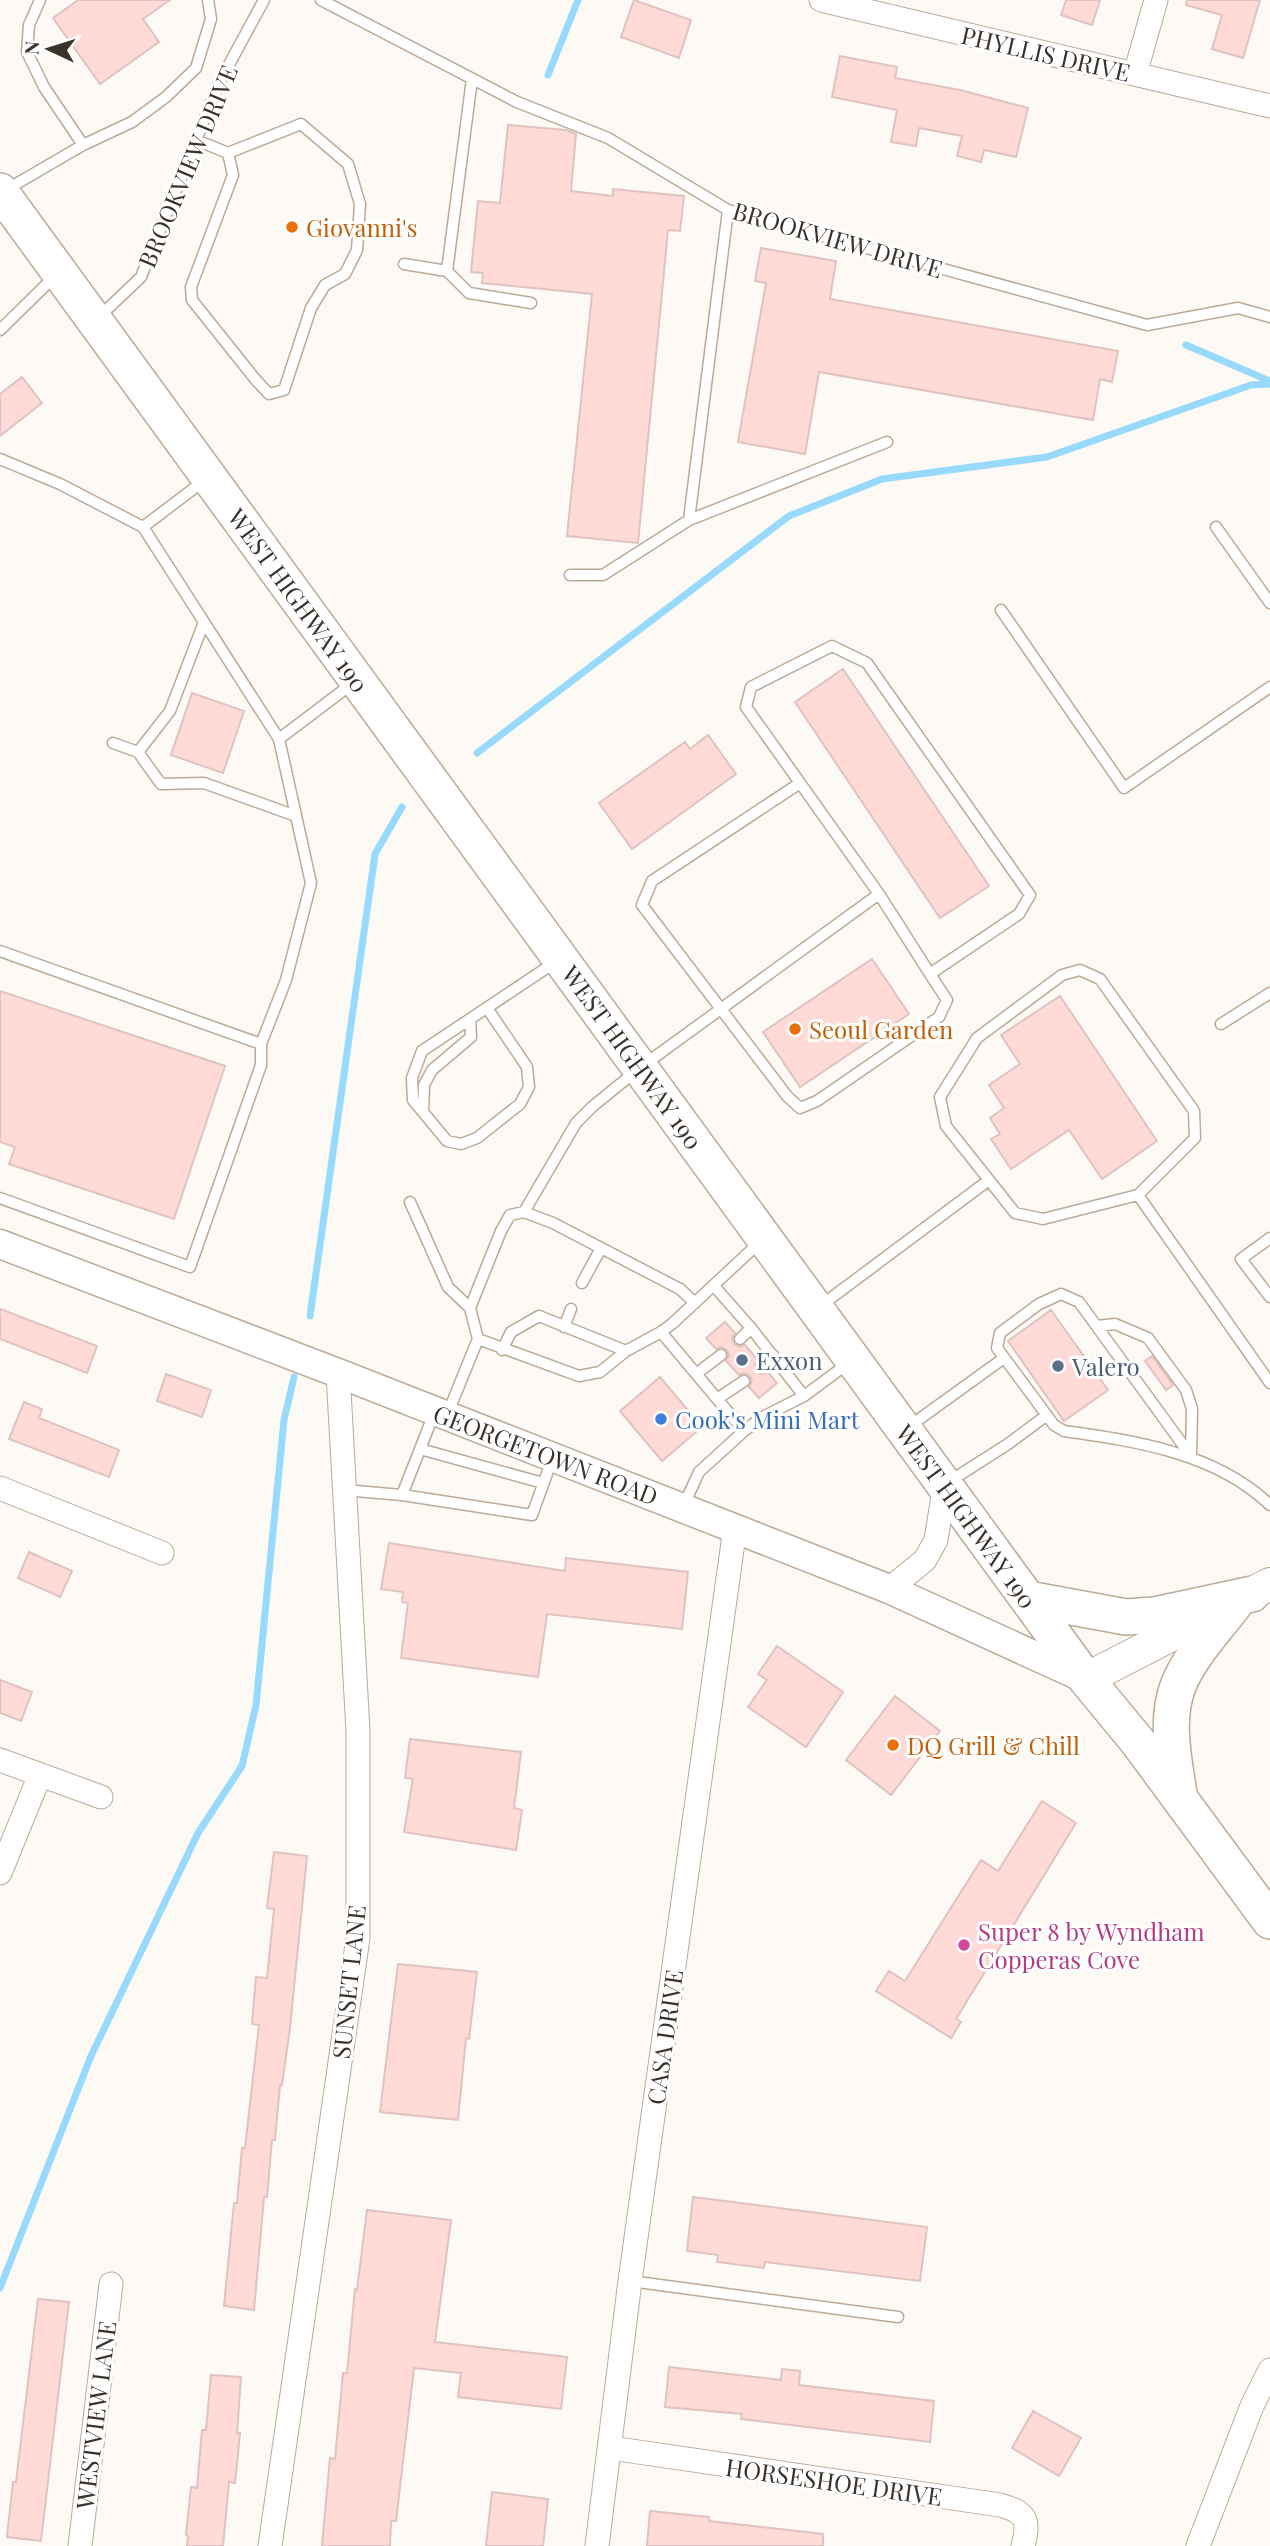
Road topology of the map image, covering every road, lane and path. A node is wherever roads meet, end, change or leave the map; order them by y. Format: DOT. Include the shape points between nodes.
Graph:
graph roads {
  1 [pos="40,0"];
  2 [pos="208,0"];
  3 [pos="264,0"];
  4 [pos="321,0"];
  5 [pos="823,0"];
  6 [pos="1156,0"];
  7 [pos="1135,74"];
  8 [pos="472,79"];
  9 [pos="1270,106"];
  10 [pos="196,140"];
  11 [pos="83,145"];
  12 [pos="228,153"];
  13 [pos="1,192"];
  14 [pos="728,210"];
  15 [pos="404,264"];
  16 [pos="447,271"];
  17 [pos="59,272"];
  18 [pos="531,303"];
  19 [pos="1270,317"];
  20 [pos="95,321"];
  21 [pos="0,330"];
  22 [pos="887,442"];
  23 [pos="0,459"];
  24 [pos="209,477"];
  25 [pos="690,520"];
  26 [pos="143,527"];
  27 [pos="1216,527"];
  28 [pos="570,575"];
  29 [pos="1270,603"];
  30 [pos="1001,610"];
  31 [pos="204,622"];
  32 [pos="357,680"];
  33 [pos="1270,687"];
  34 [pos="279,738"];
  35 [pos="113,743"];
  36 [pos="138,752"];
  37 [pos="800,783"];
  38 [pos="296,816"];
  39 [pos="879,894"];
  40 [pos="0,951"];
  41 [pos="561,958"];
  42 [pos="930,974"];
  43 [pos="1270,993"];
  44 [pos="487,1008"];
  45 [pos="720,1009"];
  46 [pos="470,1018"];
  47 [pos="1221,1024"];
  48 [pos="261,1044"];
  49 [pos="640,1067"];
  50 [pos="423,1111"];
  51 [pos="989,1180"];
  52 [pos="1138,1195"];
  53 [pos="0,1198"];
  54 [pos="410,1202"];
  55 [pos="524,1212"];
  56 [pos="765,1238"];
  57 [pos="1270,1238"];
  58 [pos="0,1244"];
  59 [pos="601,1248"];
  60 [pos="582,1283"];
  61 [pos="713,1286"];
  62 [pos="1270,1297"];
  63 [pos="695,1303"];
  64 [pos="470,1308"];
  65 [pos="571,1308"];
  66 [pos="817,1308"];
  67 [pos="1097,1326"];
  68 [pos="564,1327"];
  69 [pos="751,1328"];
  70 [pos="661,1332"];
  71 [pos="478,1339"];
  72 [pos="740,1339"];
  73 [pos="502,1350"];
  74 [pos="626,1350"];
  75 [pos="721,1354"];
  76 [pos="773,1354"];
  77 [pos="1004,1358"];
  78 [pos="852,1360"];
  79 [pos="763,1366"];
  80 [pos="338,1373"];
  81 [pos="696,1374"];
  82 [pos="744,1381"];
  83 [pos="1270,1382"];
  84 [pos="804,1395"];
  85 [pos="717,1399"];
  86 [pos="441,1413"];
  87 [pos="1047,1415"];
  88 [pos="905,1429"];
  89 [pos="744,1431"];
  90 [pos="420,1449"];
  91 [pos="1191,1456"];
  92 [pos="548,1470"];
  93 [pos="945,1484"];
  94 [pos="0,1489"];
  95 [pos="344,1490"];
  96 [pos="402,1495"];
  97 [pos="1270,1505"];
  98 [pos="683,1507"];
  99 [pos="735,1528"];
  100 [pos="162,1553"];
  101 [pos="889,1589"];
  102 [pos="1253,1593"];
  103 [pos="1028,1599"];
  104 [pos="1086,1679"];
  105 [pos="0,1760"];
  106 [pos="40,1775"];
  107 [pos="101,1797"];
  108 [pos="1179,1798"];
  109 [pos="0,1873"];
  110 [pos="1270,1922"];
  111 [pos="630,2281"];
  112 [pos="111,2284"];
  113 [pos="898,2317"];
  114 [pos="1270,2371"];
  115 [pos="611,2448"];
  116 [pos="80,2546"];
  117 [pos="270,2546"];
  118 [pos="597,2546"];
  119 [pos="1023,2546"];
  120 [pos="1198,2546"];
  1 -- 11 [label="lane" via="29,25 27,52"];
  2 -- 11 [label="lane" via="211,19 196,68 132,122"];
  3 -- 10 [label="lane, BROOKVIEW DRIVE" via="219,83"];
  4 -- 8 [label="lane, BROOKVIEW DRIVE"];
  5 -- 7 [label="street, PHYLLIS DRIVE"];
  6 -- 7 [label="street"];
  7 -- 9 [label="street, PHYLLIS DRIVE"];
  8 -- 14 [label="lane, BROOKVIEW DRIVE" via="608,138"];
  8 -- 16 [label="lane"];
  10 -- 12 [label="lane"];
  10 -- 20 [label="lane, BROOKVIEW DRIVE" via="141,278"];
  11 -- 13 [label="lane"];
  12 -- 12 [label="lane" via="233,175 191,287 192,300 269,394 284,390 311,308 325,285 345,274 357,250 360,204 348,164 301,124"];
  13 -- 17 [label="main road, WEST HIGHWAY 190"];
  14 -- 19 [label="lane, BROOKVIEW DRIVE" via="1147,325 1238,308"];
  14 -- 25 [label="lane"];
  15 -- 16 [label="lane"];
  16 -- 18 [label="lane" via="469,293"];
  17 -- 20 [label="main road, WEST HIGHWAY 190"];
  17 -- 21 [label="lane"];
  20 -- 24 [label="main road, WEST HIGHWAY 190"];
  22 -- 25 [label="lane"];
  23 -- 26 [label="lane"];
  24 -- 26 [label="lane"];
  24 -- 32 [label="main road, WEST HIGHWAY 190"];
  25 -- 28 [label="lane" via="603,575"];
  26 -- 31 [label="lane"];
  27 -- 29 [label="lane"];
  30 -- 33 [label="lane" via="1124,788"];
  31 -- 34 [label="lane"];
  31 -- 36 [label="lane" via="170,711"];
  32 -- 34 [label="lane"];
  32 -- 41 [label="main road, WEST HIGHWAY 190"];
  34 -- 38 [label="lane"];
  35 -- 36 [label="lane"];
  36 -- 38 [label="lane" via="161,784 204,783"];
  37 -- 39 [label="lane"];
  37 -- 42 [label="lane" via="746,707 751,687 832,646 867,663 1030,895 1019,914"];
  37 -- 45 [label="lane" via="652,881 642,905"];
  38 -- 48 [label="lane" via="311,883 286,980"];
  39 -- 42 [label="lane"];
  39 -- 45 [label="lane"];
  40 -- 48 [label="lane"];
  41 -- 44 [label="lane"];
  41 -- 49 [label="main road, WEST HIGHWAY 190"];
  42 -- 45 [label="lane" via="947,1000 939,1017 800,1108"];
  43 -- 47 [label="lane"];
  44 -- 46 [label="lane"];
  44 -- 50 [label="lane" via="527,1066 528,1087 520,1104 477,1138 461,1144 447,1141"];
  45 -- 49 [label="lane"];
  46 -- 50 [label="lane" via="471,1037 432,1070 424,1085"];
  46 -- 50 [label="lane" via="422,1051 412,1078 413,1100"];
  48 -- 53 [label="lane" via="261,1065 190,1267"];
  49 -- 55 [label="lane" via="576,1123"];
  49 -- 56 [label="main road, WEST HIGHWAY 190"];
  51 -- 52 [label="lane" via="1015,1213 1042,1219"];
  51 -- 52 [label="lane" via="946,1126 940,1097 977,1038 1062,975 1080,970 1100,979 1194,1111 1195,1138"];
  51 -- 66 [label="lane"];
  52 -- 83 [label="lane"];
  54 -- 64 [label="lane" via="448,1287"];
  55 -- 59 [label="lane"];
  55 -- 64 [label="lane" via="510,1215"];
  56 -- 61 [label="lane"];
  56 -- 66 [label="main road, WEST HIGHWAY 190"];
  57 -- 62 [label="lane" via="1241,1259"];
  58 -- 80 [label="street, GEORGETOWN ROAD"];
  59 -- 60 [label="lane"];
  59 -- 63 [label="lane" via="680,1289"];
  61 -- 63 [label="lane"];
  61 -- 69 [label="lane"];
  63 -- 70 [label="lane"];
  64 -- 71 [label="lane"];
  65 -- 68 [label="lane"];
  66 -- 78 [label="main road, WEST HIGHWAY 190"];
  67 -- 77 [label="lane" via="1079,1302 1061,1294 1000,1333 998,1348"];
  67 -- 91 [label="lane"];
  67 -- 91 [label="lane" via="1115,1324 1148,1338 1156,1348 1186,1390 1192,1409"];
  68 -- 73 [label="lane" via="539,1316 511,1332"];
  68 -- 74 [label="lane"];
  69 -- 72 [label="lane"];
  69 -- 76 [label="lane"];
  70 -- 74 [label="lane"];
  70 -- 81 [label="lane"];
  71 -- 73 [label="lane"];
  71 -- 86 [label="lane"];
  73 -- 74 [label="lane" via="579,1376 600,1372"];
  75 -- 81 [label="lane"];
  76 -- 79 [label="lane"];
  76 -- 84 [label="lane"];
  77 -- 87 [label="lane"];
  77 -- 88 [label="lane"];
  78 -- 84 [label="lane"];
  78 -- 88 [label="main road, WEST HIGHWAY 190"];
  80 -- 86 [label="street, GEORGETOWN ROAD"];
  80 -- 95 [label="street, SUNSET LANE"];
  81 -- 85 [label="lane"];
  82 -- 85 [label="lane"];
  84 -- 89 [label="lane"];
  85 -- 89 [label="lane"];
  86 -- 90 [label="lane"];
  86 -- 92 [label="street, GEORGETOWN ROAD"];
  87 -- 91 [label="lane" via="1064,1431"];
  87 -- 93 [label="lane"];
  88 -- 93 [label="main road, WEST HIGHWAY 190"];
  89 -- 98 [label="lane" via="699,1472"];
  90 -- 92 [label="lane"];
  90 -- 96 [label="lane"];
  91 -- 97 [label="lane"];
  92 -- 96 [label="lane" via="531,1515"];
  92 -- 98 [label="street, GEORGETOWN ROAD"];
  93 -- 101 [label="street" via="936,1540 925,1560"];
  93 -- 103 [label="main road, WEST HIGHWAY 190"];
  94 -- 100 [label="street"];
  95 -- 96 [label="lane"];
  95 -- 117 [label="street, SUNSET LANE" via="358,1731 358,1938"];
  98 -- 99 [label="street, GEORGETOWN ROAD"];
  99 -- 101 [label="street, GEORGETOWN ROAD"];
  99 -- 111 [label="street, CASA DRIVE"];
  101 -- 104 [label="street, GEORGETOWN ROAD"];
  102 -- 103 [label="main road" via="1126,1617"];
  102 -- 104 [label="main road"];
  102 -- 108 [label="main road" via="1191,1662 1178,1687 1172,1743"];
  103 -- 104 [label="main road, WEST HIGHWAY 190"];
  104 -- 108 [label="main road, WEST HIGHWAY 190"];
  105 -- 106 [label="street"];
  106 -- 107 [label="street"];
  106 -- 109 [label="street"];
  108 -- 110 [label="main road, WEST HIGHWAY 190"];
  111 -- 113 [label="lane"];
  111 -- 115 [label="street, CASA DRIVE"];
  112 -- 116 [label="street, WESTVIEW LANE"];
  114 -- 120 [label="street"];
  115 -- 118 [label="street, CASA DRIVE"];
  115 -- 119 [label="street, HORSESHOE DRIVE" via="1000,2505 1018,2510 1023,2517"];
}
